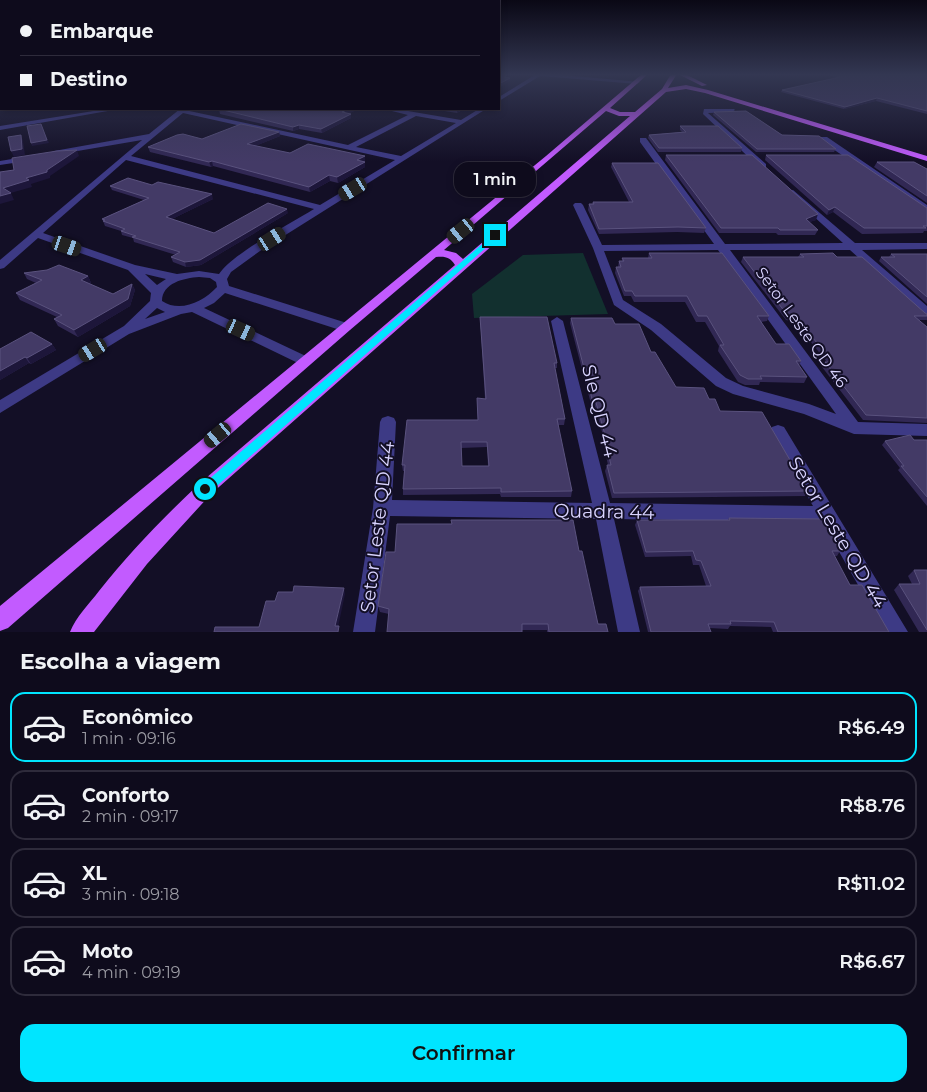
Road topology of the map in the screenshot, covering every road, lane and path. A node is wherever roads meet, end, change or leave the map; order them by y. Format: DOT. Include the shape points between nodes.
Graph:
graph roads {
  1 [pos="612,103"];
  2 [pos="648,103"];
  3 [pos="746,103"];
  4 [pos="766,103"];
  5 [pos="606,109"];
  6 [pos="110,110"];
  7 [pos="182,110"];
  8 [pos="393,110"];
  9 [pos="481,110"];
  10 [pos="732,110"];
  11 [pos="415,114"];
  12 [pos="635,114"];
  13 [pos="463,122"];
  14 [pos="0,128"];
  15 [pos="154,135"];
  16 [pos="824,139"];
  17 [pos="643,140"];
  18 [pos="909,146"];
  19 [pos="348,148"];
  20 [pos="897,150"];
  21 [pos="927,151"];
  22 [pos="48,154"];
  23 [pos="38,156"];
  24 [pos="742,156"];
  25 [pos="751,156"];
  26 [pos="761,156"];
  27 [pos="829,156"];
  28 [pos="849,156"];
  29 [pos="125,157"];
  30 [pos="402,159"];
  31 [pos="927,159"];
  32 [pos="0,163"];
  33 [pos="773,175"];
  34 [pos="788,188"];
  35 [pos="578,206"];
  36 [pos="320,208"];
  37 [pos="927,208"];
  38 [pos="35,234"];
  39 [pos="854,246"];
  40 [pos="927,246"];
  41 [pos="722,247"];
  42 [pos="598,248"];
  43 [pos="256,249"];
  44 [pos="431,255"];
  45 [pos="461,265"];
  46 [pos="0,266"];
  47 [pos="132,268"];
  48 [pos="200,274"];
  49 [pos="178,278"];
  50 [pos="222,284"];
  51 [pos="156,297"];
  52 [pos="188,308"];
  53 [pos="927,313"];
  54 [pos="557,321"];
  55 [pos="345,326"];
  56 [pos="124,332"];
  57 [pos="305,360"];
  58 [pos="0,407"];
  59 [pos="388,422"];
  60 [pos="854,428"];
  61 [pos="927,430"];
  62 [pos="778,431"];
  63 [pos="382,508"];
  64 [pos="603,510"];
  65 [pos="827,514"];
  66 [pos="0,620"];
  67 [pos="81,632"];
  68 [pos="364,632"];
  69 [pos="629,632"];
  70 [pos="898,632"];
  1 -- 5 [label="main road"];
  2 -- 12 [label="main road"];
  3 -- 20 [label="main road"];
  4 -- 18 [label="main road"];
  5 -- 12 [label="main road" via="619,114"];
  5 -- 44 [label="main road"];
  6 -- 14 [label="street"];
  7 -- 15 [label="street"];
  7 -- 19 [label="street"];
  8 -- 11 [label="street"];
  9 -- 13 [label="street"];
  10 -- 25 [label="street" via="706,110 705,113"];
  11 -- 13 [label="street"];
  11 -- 19 [label="street"];
  12 -- 45 [label="main road"];
  13 -- 30 [label="street"];
  15 -- 22 [label="street"];
  15 -- 29 [label="street"];
  16 -- 28 [label="street"];
  17 -- 41 [label="street, Setor Leste QD 46" via="661,156"];
  18 -- 20 [label="main road" via="908,150"];
  18 -- 21 [label="main road"];
  19 -- 30 [label="street"];
  20 -- 31 [label="main road"];
  23 -- 32 [label="street"];
  24 -- 25 [label="street"];
  25 -- 26 [label="street"];
  25 -- 33 [label="street"];
  27 -- 28 [label="street"];
  28 -- 37 [label="street"];
  29 -- 36 [label="street"];
  29 -- 38 [label="street"];
  30 -- 36 [label="street"];
  34 -- 39 [label="street"];
  35 -- 42 [label="street"];
  36 -- 43 [label="street"];
  38 -- 46 [label="street"];
  38 -- 47 [label="street"];
  39 -- 40 [label="street"];
  39 -- 41 [label="street"];
  39 -- 53 [label="street"];
  41 -- 42 [label="street"];
  41 -- 60 [label="street, Setor Leste QD 46"];
  42 -- 60 [label="street" via="618,302 660,330 721,382"];
  43 -- 48 [label="street"];
  43 -- 50 [label="street" via="227,270"];
  44 -- 45 [label="main road" via="444,253 456,256"];
  44 -- 55 [label="main road"];
  45 -- 67 [label="main road" via="205,489 133,564"];
  47 -- 49 [label="street"];
  47 -- 51 [label="street"];
  48 -- 49 [label="street"];
  48 -- 50 [label="street" via="212,275"];
  49 -- 51 [label="street" via="169,282"];
  50 -- 52 [label="street" via="213,299"];
  50 -- 55 [label="street"];
  51 -- 52 [label="street" via="166,308"];
  51 -- 56 [label="street"];
  52 -- 56 [label="street"];
  52 -- 57 [label="street"];
  54 -- 64 [label="street, Sle QD 44"];
  55 -- 57 [label="main road"];
  56 -- 58 [label="street"];
  57 -- 66 [label="main road"];
  59 -- 63 [label="street, Setor Leste QD 44"];
  60 -- 61 [label="street"];
  62 -- 65 [label="street, Setor Leste QD 44"];
  63 -- 64 [label="street, Quadra 44"];
  63 -- 68 [label="street, Setor Leste QD 44"];
  64 -- 65 [label="street, Quadra 44"];
  64 -- 69 [label="street, Sle QD 44"];
  65 -- 70 [label="street, Setor Leste QD 44"];
}
